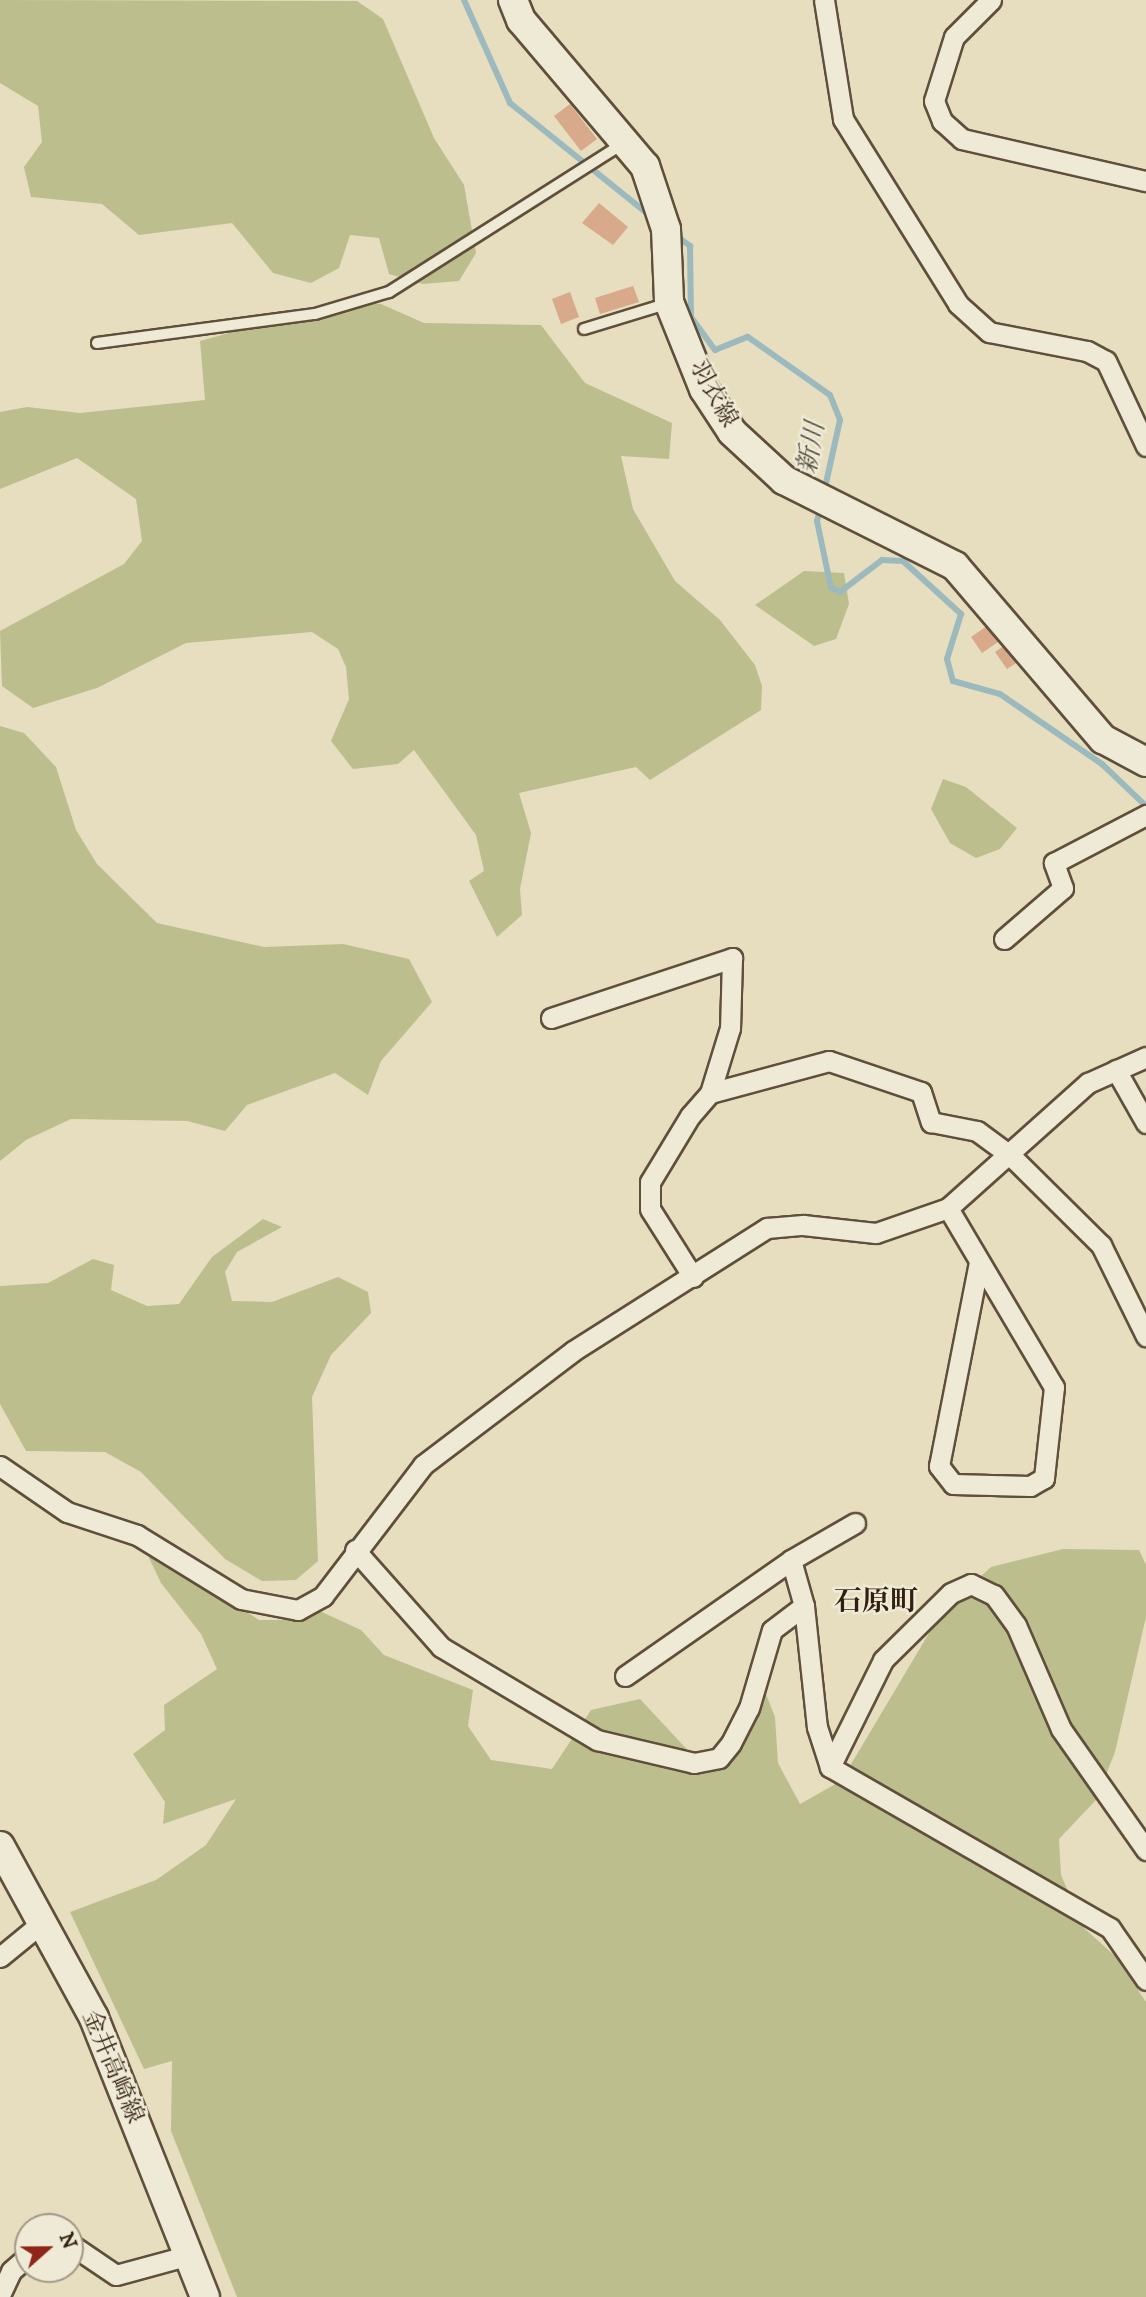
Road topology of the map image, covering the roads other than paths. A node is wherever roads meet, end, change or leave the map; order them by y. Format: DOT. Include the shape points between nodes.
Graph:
graph roads {
  1 [pos="513,0"];
  2 [pos="824,0"];
  3 [pos="991,0"];
  4 [pos="615,149"];
  5 [pos="1146,181"];
  6 [pos="669,302"];
  7 [pos="584,329"];
  8 [pos="97,343"];
  9 [pos="1146,446"];
  10 [pos="1146,762"];
  11 [pos="1143,817"];
  12 [pos="1004,939"];
  13 [pos="551,1018"];
  14 [pos="1146,1057"];
  15 [pos="1116,1070"];
  16 [pos="710,1093"];
  17 [pos="1146,1123"];
  18 [pos="1011,1156"];
  19 [pos="948,1208"];
  20 [pos="979,1263"];
  21 [pos="693,1277"];
  22 [pos="1146,1336"];
  23 [pos="0,1466"];
  24 [pos="855,1523"];
  25 [pos="355,1550"];
  26 [pos="790,1560"];
  27 [pos="804,1606"];
  28 [pos="625,1676"];
  29 [pos="830,1768"];
  30 [pos="0,1846"];
  31 [pos="1146,1850"];
  32 [pos="44,1921"];
  33 [pos="0,1956"];
  34 [pos="1146,1980"];
  35 [pos="84,2253"];
  36 [pos="186,2256"];
  37 [pos="14,2268"];
  38 [pos="0,2295"];
  39 [pos="205,2297"];
  1 -- 4 [label="street, 羽衣線" via="521,20"];
  2 -- 9 [label="street" via="843,119 958,304 989,332 1087,351 1106,361"];
  3 -- 5 [label="street" via="954,37 934,101 942,121 962,139"];
  4 -- 6 [label="street, 羽衣線" via="645,166 666,229"];
  4 -- 8 [label="lane" via="389,292 315,314"];
  6 -- 7 [label="lane"];
  6 -- 10 [label="street, 羽衣線" via="704,389 732,432 784,480 955,566 1103,739"];
  11 -- 12 [label="street" via="1054,863 1063,887"];
  13 -- 16 [label="street" via="732,958 730,1028"];
  14 -- 15 [label="street"];
  15 -- 17 [label="street"];
  15 -- 18 [label="street" via="1088,1083"];
  16 -- 18 [label="street" via="829,1061 921,1092 931,1122 977,1131"];
  16 -- 21 [label="street" via="650,1181 655,1221"];
  18 -- 19 [label="street"];
  18 -- 22 [label="street" via="1101,1245"];
  19 -- 20 [label="street"];
  19 -- 21 [label="street" via="876,1233 803,1225 767,1228"];
  20 -- 20 [label="street" via="1054,1387 1044,1478 1030,1486 953,1484 939,1466"];
  21 -- 25 [label="street" via="573,1351 423,1465"];
  23 -- 25 [label="street" via="67,1512 137,1535 241,1599 299,1610 323,1596"];
  24 -- 26 [label="street"];
  25 -- 27 [label="street" via="441,1647 597,1740 694,1763 719,1758 731,1743 749,1708 772,1630"];
  26 -- 27 [label="street"];
  26 -- 28 [label="street"];
  27 -- 29 [label="street" via="817,1727"];
  29 -- 31 [label="street" via="883,1660 951,1593 971,1584 994,1595 1016,1625 1061,1730"];
  29 -- 34 [label="street" via="1110,1927"];
  30 -- 32 [label="street, 金井高崎線"];
  32 -- 33 [label="street"];
  32 -- 36 [label="street, 金井高崎線" via="94,2018"];
  35 -- 36 [label="street" via="116,2274"];
  36 -- 39 [label="street, 金井高崎線"];
  37 -- 38 [label="street"];
}
